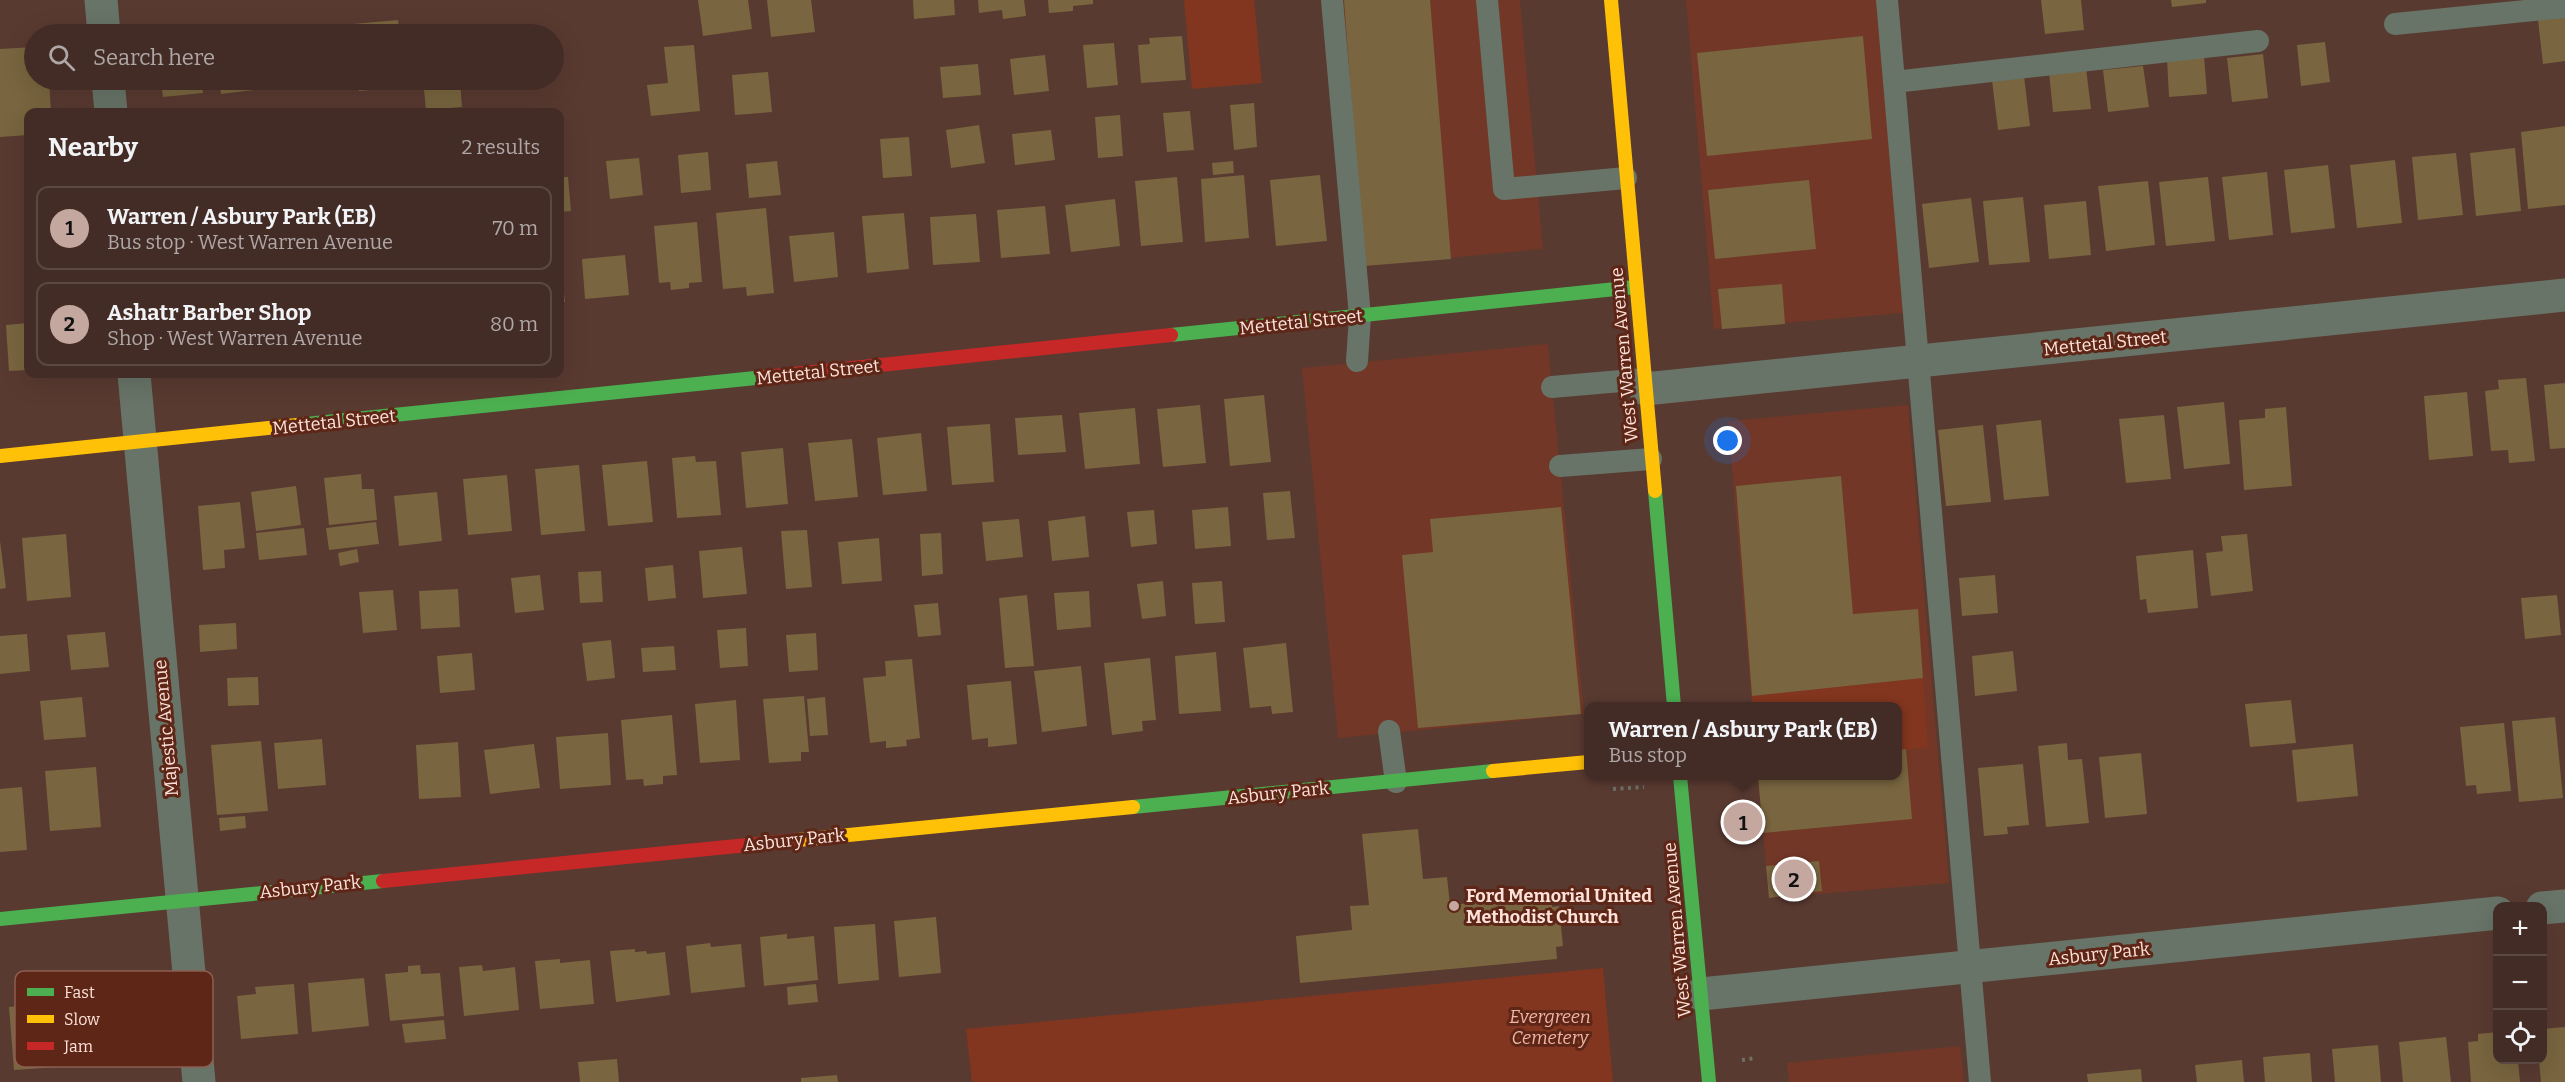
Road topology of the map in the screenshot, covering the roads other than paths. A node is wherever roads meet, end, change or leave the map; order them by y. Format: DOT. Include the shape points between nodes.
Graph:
graph roads {
  1 [pos="101,0"];
  2 [pos="1332,0"];
  3 [pos="1487,0"];
  4 [pos="1611,0"];
  5 [pos="1887,0"];
  6 [pos="2565,7"];
  7 [pos="103,24"];
  8 [pos="2395,24"];
  9 [pos="2258,41"];
  10 [pos="1894,82"];
  11 [pos="109,90"];
  12 [pos="111,108"];
  13 [pos="1626,178"];
  14 [pos="1635,287"];
  15 [pos="2565,295"];
  16 [pos="1360,316"];
  17 [pos="1357,361"];
  18 [pos="1920,362"];
  19 [pos="134,378"];
  20 [pos="1645,384"];
  21 [pos="1552,387"];
  22 [pos="140,442"];
  23 [pos="0,456"];
  24 [pos="1651,459"];
  25 [pos="1560,466"];
  26 [pos="1674,702"];
  27 [pos="1389,731"];
  28 [pos="1584,762"];
  29 [pos="1680,780"];
  30 [pos="1395,782"];
  31 [pos="182,899"];
  32 [pos="2565,906"];
  33 [pos="2547,908"];
  34 [pos="2493,914"];
  35 [pos="0,919"];
  36 [pos="1969,967"];
  37 [pos="189,971"];
  38 [pos="1701,994"];
  39 [pos="198,1067"];
  40 [pos="199,1082"];
  41 [pos="1708,1082"];
  42 [pos="1980,1082"];
  1 -- 7 [label="street"];
  2 -- 16 [label="lane"];
  3 -- 13 [label="lane" via="1504,189"];
  4 -- 13 [label="street, West Warren Avenue"];
  5 -- 10 [label="lane"];
  6 -- 8 [label="lane"];
  9 -- 10 [label="lane"];
  10 -- 18 [label="lane"];
  11 -- 12 [label="street"];
  13 -- 14 [label="street, West Warren Avenue"];
  14 -- 16 [label="street, Mettetal Street"];
  14 -- 20 [label="street, West Warren Avenue"];
  15 -- 18 [label="street, Mettetal Street"];
  16 -- 17 [label="lane"];
  16 -- 22 [label="street, Mettetal Street"];
  18 -- 20 [label="street, Mettetal Street"];
  18 -- 36 [label="lane"];
  19 -- 22 [label="street, Majestic Avenue"];
  20 -- 21 [label="lane"];
  20 -- 24 [label="street, West Warren Avenue"];
  22 -- 23 [label="street, Mettetal Street"];
  22 -- 31 [label="street, Majestic Avenue"];
  24 -- 25 [label="lane"];
  24 -- 26 [label="street, West Warren Avenue"];
  27 -- 30 [label="lane"];
  28 -- 30 [label="street, Asbury Park"];
  29 -- 38 [label="street, West Warren Avenue"];
  30 -- 31 [label="street, Asbury Park"];
  31 -- 35 [label="street, Asbury Park"];
  31 -- 37 [label="street, Majestic Avenue"];
  32 -- 33 [label="street"];
  34 -- 36 [label="street, Asbury Park"];
  36 -- 38 [label="street, Asbury Park"];
  36 -- 42 [label="lane"];
  38 -- 41 [label="street, West Warren Avenue"];
  39 -- 40 [label="street, Majestic Avenue"];
}
